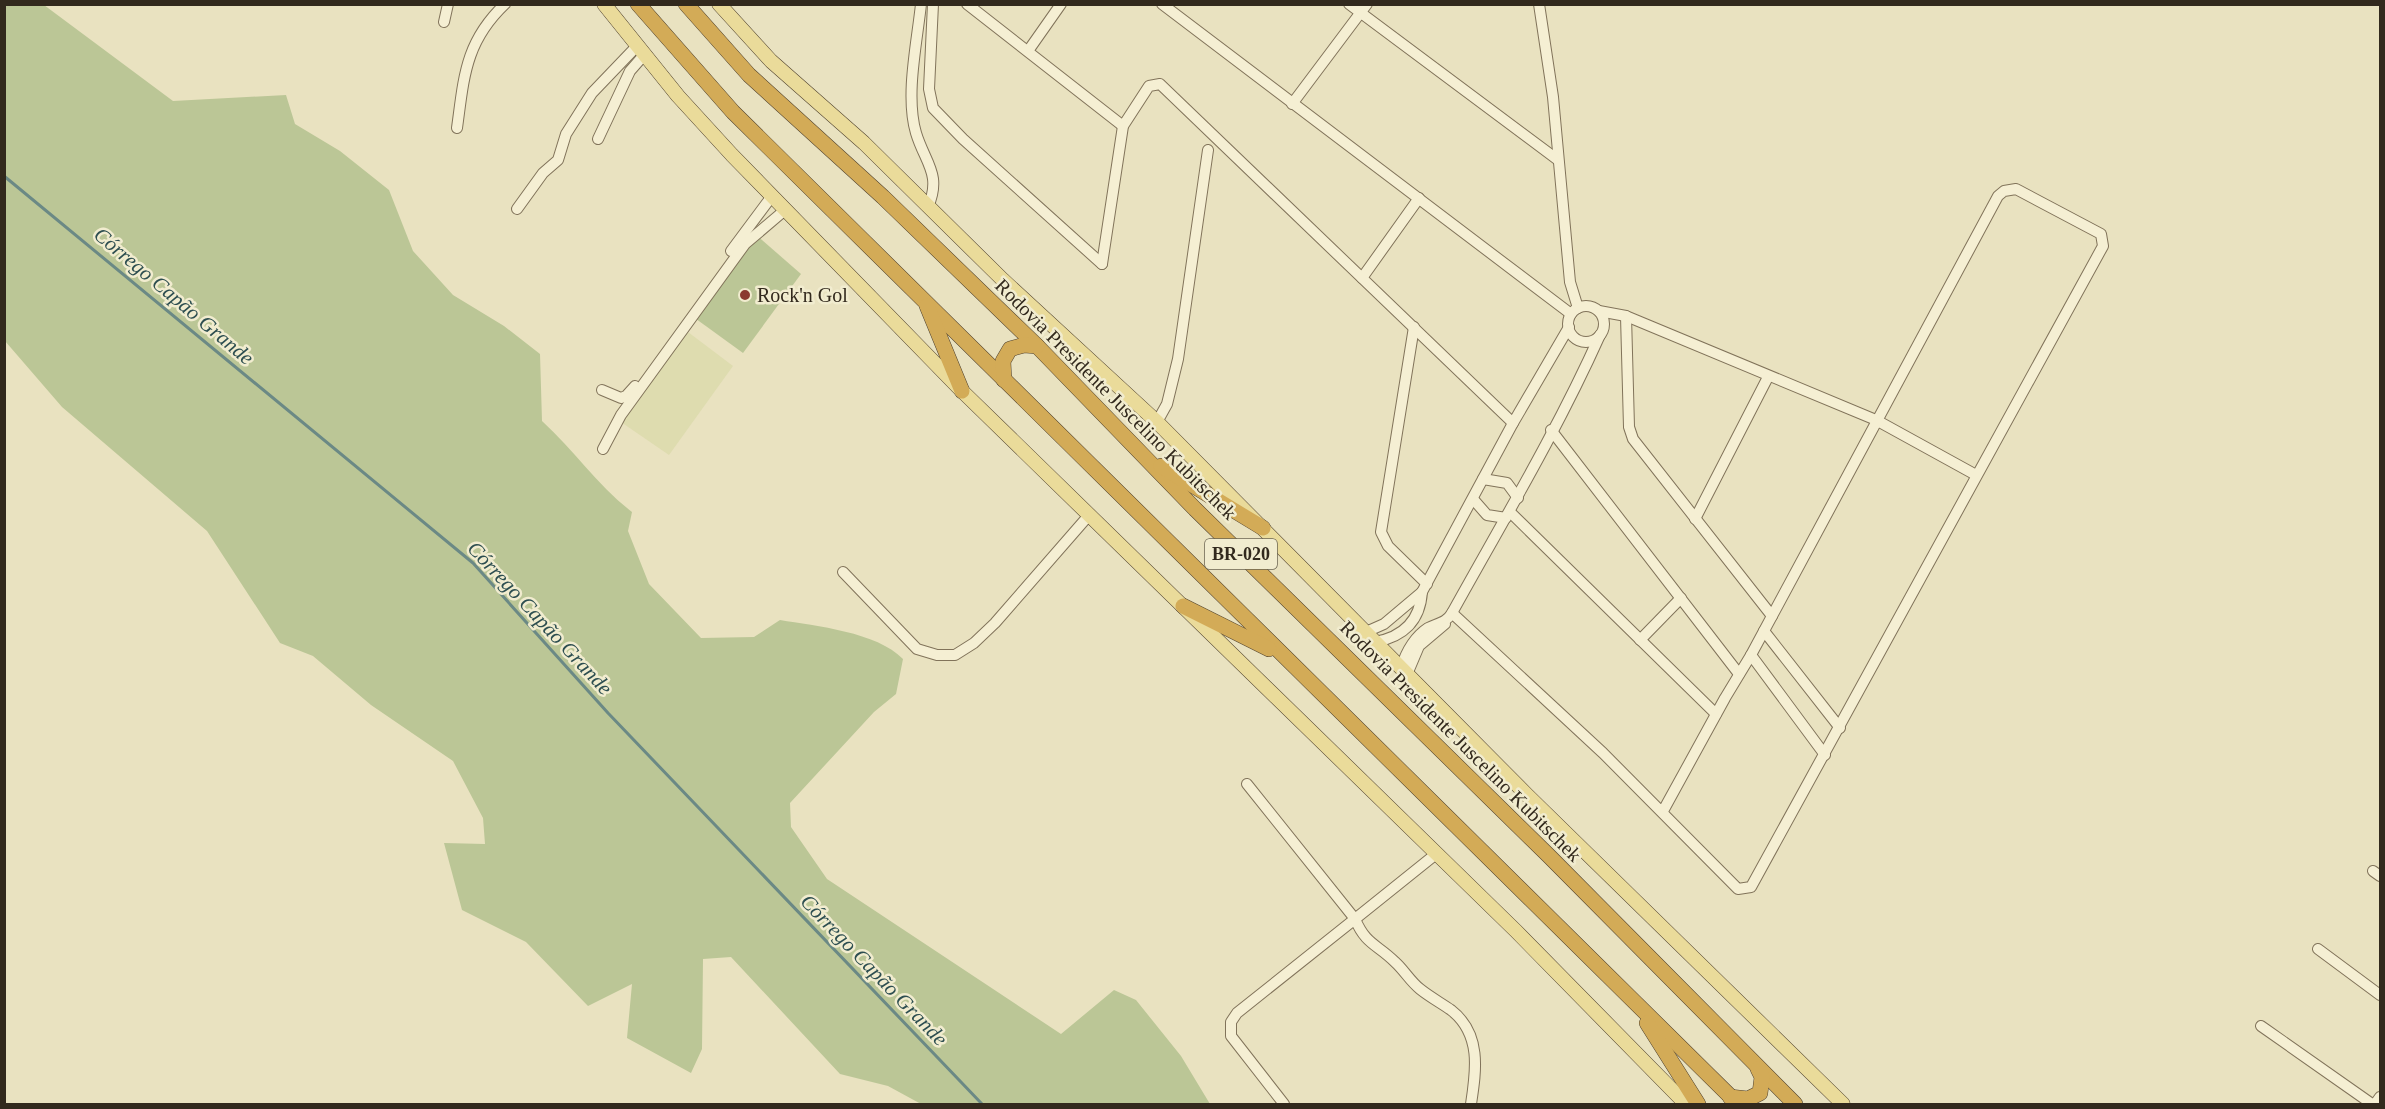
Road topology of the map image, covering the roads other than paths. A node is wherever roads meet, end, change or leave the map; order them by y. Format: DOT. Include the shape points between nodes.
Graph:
graph roads {
  1 [pos="448,4"];
  2 [pos="505,4"];
  3 [pos="604,4"];
  4 [pos="638,4"];
  5 [pos="686,4"];
  6 [pos="719,4"];
  7 [pos="921,4"];
  8 [pos="933,4"];
  9 [pos="968,4"];
  10 [pos="1061,4"];
  11 [pos="1162,4"];
  12 [pos="1349,4"];
  13 [pos="1539,4"];
  14 [pos="1363,9"];
  15 [pos="444,22"];
  16 [pos="640,50"];
  17 [pos="1028,51"];
  18 [pos="1292,104"];
  19 [pos="1123,126"];
  20 [pos="457,128"];
  21 [pos="598,139"];
  22 [pos="1208,150"];
  23 [pos="1558,160"];
  24 [pos="772,196"];
  25 [pos="1419,198"];
  26 [pos="928,207"];
  27 [pos="517,209"];
  28 [pos="786,210"];
  29 [pos="1362,278"];
  30 [pos="923,298"];
  31 [pos="1599,310"];
  32 [pos="1574,311"];
  33 [pos="1626,316"];
  34 [pos="1414,327"];
  35 [pos="1569,327"];
  36 [pos="1602,331"];
  37 [pos="1037,346"];
  38 [pos="1768,377"];
  39 [pos="1004,380"];
  40 [pos="602,390"];
  41 [pos="962,392"];
  42 [pos="1876,420"];
  43 [pos="1157,422"];
  44 [pos="1513,423"];
  45 [pos="1551,430"];
  46 [pos="603,449"];
  47 [pos="1142,454"];
  48 [pos="1976,475"];
  49 [pos="1484,479"];
  50 [pos="1518,498"];
  51 [pos="1473,499"];
  52 [pos="1090,514"];
  53 [pos="1508,515"];
  54 [pos="1695,519"];
  55 [pos="1263,528"];
  56 [pos="843,572"];
  57 [pos="1424,588"];
  58 [pos="1681,598"];
  59 [pos="1183,606"];
  60 [pos="1417,615"];
  61 [pos="1772,616"];
  62 [pos="1450,617"];
  63 [pos="1410,626"];
  64 [pos="1428,628"];
  65 [pos="1764,631"];
  66 [pos="1419,636"];
  67 [pos="1370,637"];
  68 [pos="1640,640"];
  69 [pos="1281,655"];
  70 [pos="1752,655"];
  71 [pos="1404,672"];
  72 [pos="1739,674"];
  73 [pos="1716,714"];
  74 [pos="1840,728"];
  75 [pos="1824,755"];
  76 [pos="1247,784"];
  77 [pos="1663,811"];
  78 [pos="1436,854"];
  79 [pos="1355,919"];
  80 [pos="2318,949"];
  81 [pos="2380,995"];
  82 [pos="1636,1004"];
  83 [pos="2261,1026"];
  84 [pos="1756,1064"];
  85 [pos="2380,1097"];
  86 [pos="1734,1101"];
  87 [pos="1284,1104"];
  88 [pos="1471,1104"];
  89 [pos="1686,1104"];
  90 [pos="1698,1104"];
  91 [pos="1795,1104"];
  92 [pos="1843,1104"];
  93 [pos="2374,1104"];
  1 -- 15 [label="street"];
  2 -- 20 [label="street" via="477,37 470,53"];
  3 -- 16 [label="main road"];
  4 -- 30 [label="highway, BR-020" via="725,104"];
  5 -- 37 [label="highway, Rodovia Presidente Juscelino Kubitschek / BR-020" via="749,75"];
  6 -- 26 [label="main road" via="771,61 864,143"];
  7 -- 26 [label="street" via="911,105 916,136 935,184"];
  8 -- 19 [label="street" via="929,89 933,108 1102,264"];
  9 -- 17 [label="street"];
  10 -- 17 [label="street"];
  11 -- 18 [label="street"];
  12 -- 14 [label="street"];
  13 -- 23 [label="street" via="1549,61"];
  14 -- 18 [label="street"];
  14 -- 23 [label="street"];
  16 -- 21 [label="street"];
  16 -- 24 [label="main road"];
  16 -- 27 [label="street" via="592,93 571,126 558,160 543,173"];
  17 -- 19 [label="street"];
  18 -- 25 [label="street"];
  19 -- 29 [label="street" via="1149,86 1164,86"];
  22 -- 43 [label="street" via="1178,359 1167,404"];
  23 -- 32 [label="street"];
  24 -- 28 [label="main road"];
  24 -- 40 [label="street" via="633,388 621,398"];
  25 -- 29 [label="street"];
  25 -- 32 [label="street"];
  26 -- 43 [label="main road"];
  28 -- 41 [label="main road"];
  28 -- 46 [label="street" via="745,244 621,415"];
  29 -- 34 [label="street"];
  30 -- 39 [label="highway, BR-020"];
  30 -- 41 [label="highway"];
  31 -- 32 [label="street" via="1589,306"];
  31 -- 33 [label="street"];
  31 -- 36 [label="street"];
  32 -- 35 [label="street"];
  33 -- 36 [label="street"];
  33 -- 38 [label="street"];
  33 -- 54 [label="street" via="1630,433"];
  34 -- 44 [label="street"];
  34 -- 57 [label="street" via="1381,532 1384,542"];
  35 -- 36 [label="street" via="1574,337 1584,341 1595,340"];
  35 -- 44 [label="street"];
  36 -- 45 [label="street"];
  37 -- 39 [label="highway" via="1010,349 1003,360"];
  37 -- 47 [label="highway, Rodovia Presidente Juscelino Kubitschek / BR-020"];
  38 -- 42 [label="street"];
  38 -- 54 [label="street"];
  39 -- 69 [label="highway, BR-020"];
  41 -- 52 [label="main road"];
  42 -- 48 [label="street"];
  42 -- 48 [label="street" via="2001,192 2016,189 2095,230 2102,237 2103,246"];
  42 -- 61 [label="street"];
  43 -- 55 [label="main road"];
  44 -- 49 [label="street"];
  45 -- 50 [label="street"];
  45 -- 58 [label="street"];
  47 -- 55 [label="highway"];
  47 -- 84 [label="highway, Rodovia Presidente Juscelino Kubitschek / BR-020"];
  48 -- 74 [label="street"];
  49 -- 50 [label="street" via="1507,483"];
  49 -- 51 [label="street"];
  50 -- 53 [label="street"];
  51 -- 53 [label="street" via="1487,515"];
  51 -- 57 [label="street"];
  52 -- 56 [label="street" via="995,622 955,655 917,649"];
  52 -- 59 [label="main road"];
  53 -- 62 [label="street"];
  53 -- 68 [label="street"];
  54 -- 61 [label="street"];
  55 -- 67 [label="main road"];
  57 -- 60 [label="street"];
  57 -- 67 [label="street"];
  58 -- 68 [label="street"];
  58 -- 72 [label="street"];
  59 -- 69 [label="highway"];
  59 -- 78 [label="main road"];
  60 -- 63 [label="street"];
  60 -- 64 [label="street"];
  61 -- 65 [label="street"];
  62 -- 64 [label="street"];
  62 -- 71 [label="street" via="1419,646"];
  62 -- 77 [label="street"];
  63 -- 66 [label="street"];
  63 -- 67 [label="street" via="1395,638"];
  64 -- 66 [label="street"];
  65 -- 70 [label="street"];
  65 -- 74 [label="street"];
  66 -- 71 [label="street" via="1407,649"];
  67 -- 71 [label="main road"];
  68 -- 73 [label="street"];
  69 -- 82 [label="highway, BR-020"];
  70 -- 72 [label="street"];
  70 -- 75 [label="street"];
  71 -- 92 [label="main road"];
  72 -- 73 [label="street"];
  73 -- 77 [label="street"];
  74 -- 75 [label="street"];
  75 -- 77 [label="street" via="1755,884 1748,889 1738,889"];
  76 -- 79 [label="street"];
  78 -- 79 [label="street"];
  78 -- 89 [label="main road"];
  79 -- 87 [label="street" via="1237,1013 1232,1022 1231,1036"];
  79 -- 88 [label="street" via="1365,939 1462,1022 1477,1064"];
  80 -- 81 [label="street"];
  82 -- 86 [label="highway, BR-020"];
  82 -- 90 [label="highway"];
  83 -- 93 [label="street"];
  84 -- 86 [label="highway" via="1762,1077 1760,1093"];
  84 -- 91 [label="highway, Rodovia Presidente Juscelino Kubitschek / BR-020"];
  85 -- 93 [label="street"];
}
